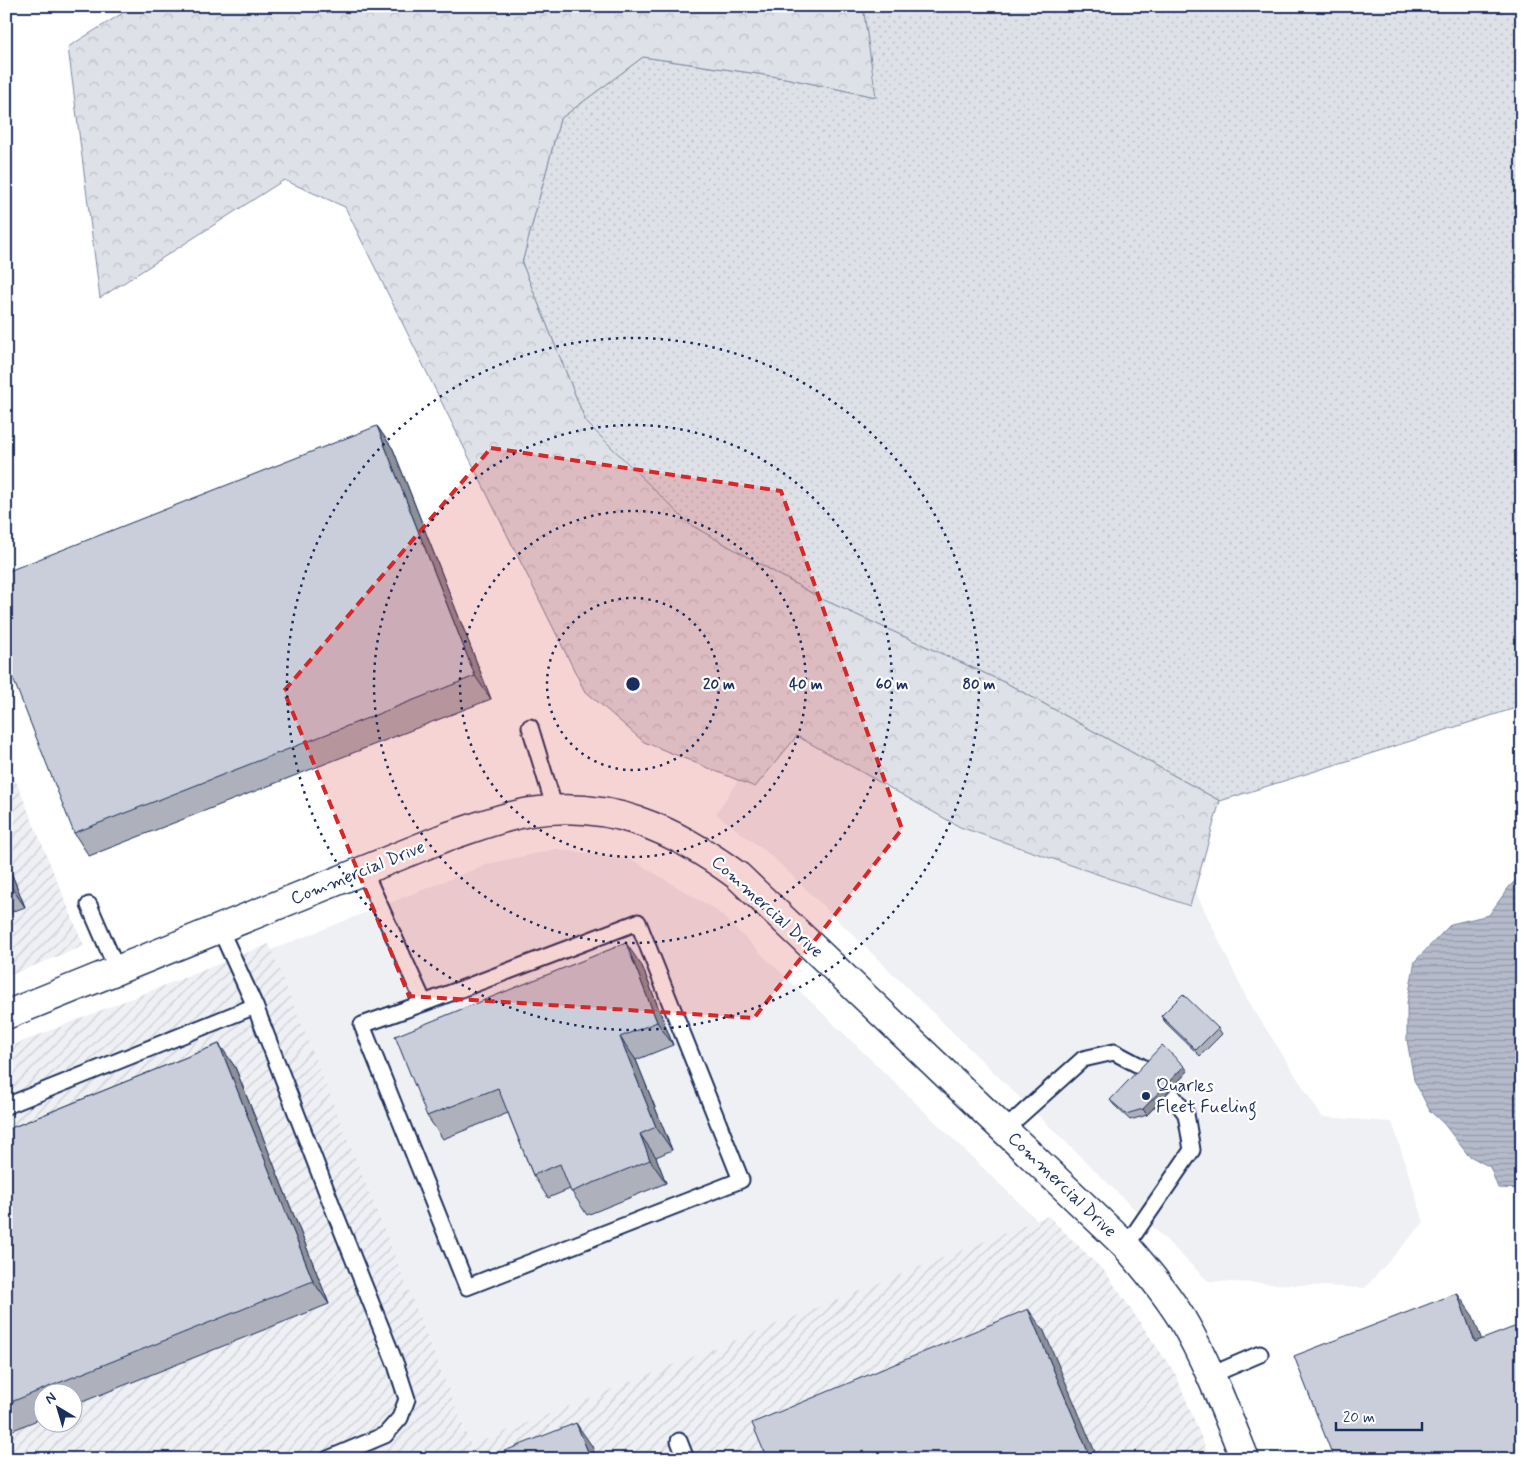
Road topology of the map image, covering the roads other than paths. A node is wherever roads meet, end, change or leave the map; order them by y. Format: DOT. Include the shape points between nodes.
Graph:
graph roads {
  1 [pos="530,727"];
  2 [pos="555,809"];
  3 [pos="364,871"];
  4 [pos="89,905"];
  5 [pos="220,929"];
  6 [pos="117,970"];
  7 [pos="424,1002"];
  8 [pos="255,1006"];
  9 [pos="6,1015"];
  10 [pos="6,1106"];
  11 [pos="1004,1130"];
  12 [pos="1126,1246"];
  13 [pos="1260,1354"];
  14 [pos="1211,1375"];
  15 [pos="679,1441"];
  16 [pos="328,1459"];
  17 [pos="686,1459"];
  18 [pos="1245,1459"];
  1 -- 2 [label="lane"];
  2 -- 3 [label="street, Commercial Drive" via="492,821"];
  2 -- 11 [label="street, Commercial Drive" via="625,816 666,831 709,855 738,876"];
  3 -- 5 [label="street, Commercial Drive"];
  3 -- 7 [label="lane"];
  4 -- 6 [label="lane"];
  5 -- 6 [label="street, Commercial Drive"];
  5 -- 8 [label="lane"];
  6 -- 9 [label="street, Commercial Drive"];
  7 -- 7 [label="lane" via="638,922 741,1180 467,1287 362,1026"];
  8 -- 10 [label="lane"];
  8 -- 16 [label="lane" via="407,1399 400,1418 386,1435"];
  11 -- 12 [label="street, Commercial Drive"];
  11 -- 12 [label="lane" via="1083,1059 1114,1052 1146,1069 1169,1091 1186,1114 1192,1150"];
  12 -- 14 [label="street, Commercial Drive" via="1156,1281 1182,1320"];
  13 -- 14 [label="lane"];
  14 -- 18 [label="street, Commercial Drive"];
  15 -- 17 [label="lane"];
}
